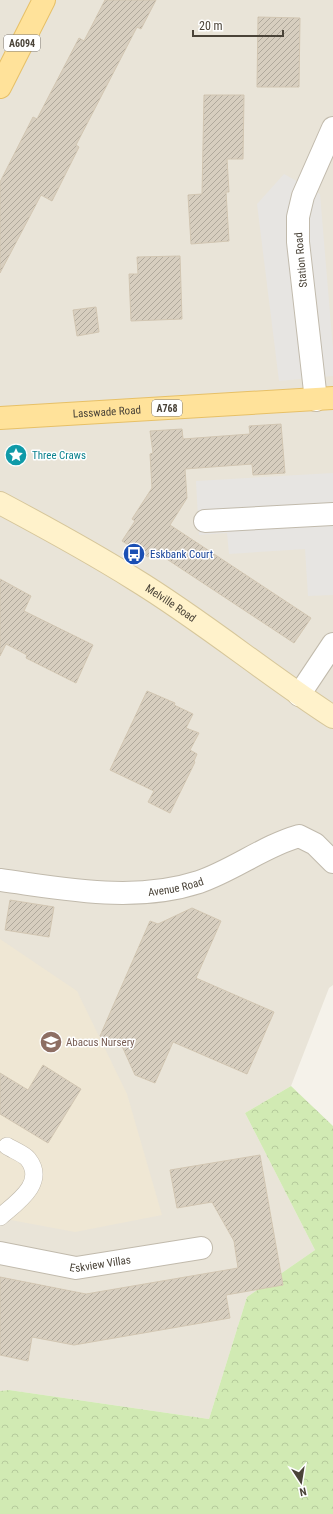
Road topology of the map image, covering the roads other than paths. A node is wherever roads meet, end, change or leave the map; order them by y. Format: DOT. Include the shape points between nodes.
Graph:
graph roads {
  1 [pos="44,0"];
  2 [pos="0,87"];
  3 [pos="333,128"];
  4 [pos="325,399"];
  5 [pos="0,418"];
  6 [pos="0,503"];
  7 [pos="333,514"];
  8 [pos="205,521"];
  9 [pos="333,644"];
  10 [pos="299,695"];
  11 [pos="333,717"];
  12 [pos="333,862"];
  13 [pos="0,880"];
  14 [pos="7,1146"];
  15 [pos="0,1217"];
  16 [pos="201,1248"];
  17 [pos="0,1254"];
  1 -- 2 [label="main road, A6094"];
  3 -- 4 [label="street, Station Road" via="303,196 298,217 298,242"];
  4 -- 5 [label="main road, Lasswade Road / A768"];
  6 -- 10 [label="main road, Melville Road" via="135,579 209,628"];
  7 -- 8 [label="street"];
  9 -- 10 [label="street"];
  10 -- 11 [label="main road, Melville Road"];
  12 -- 13 [label="street, Avenue Road" via="315,844 299,836 200,881 165,891 140,894 114,893"];
  14 -- 15 [label="lane" via="28,1159 34,1172 32,1187"];
  16 -- 17 [label="street, Eskview Villas" via="76,1268"];
}
